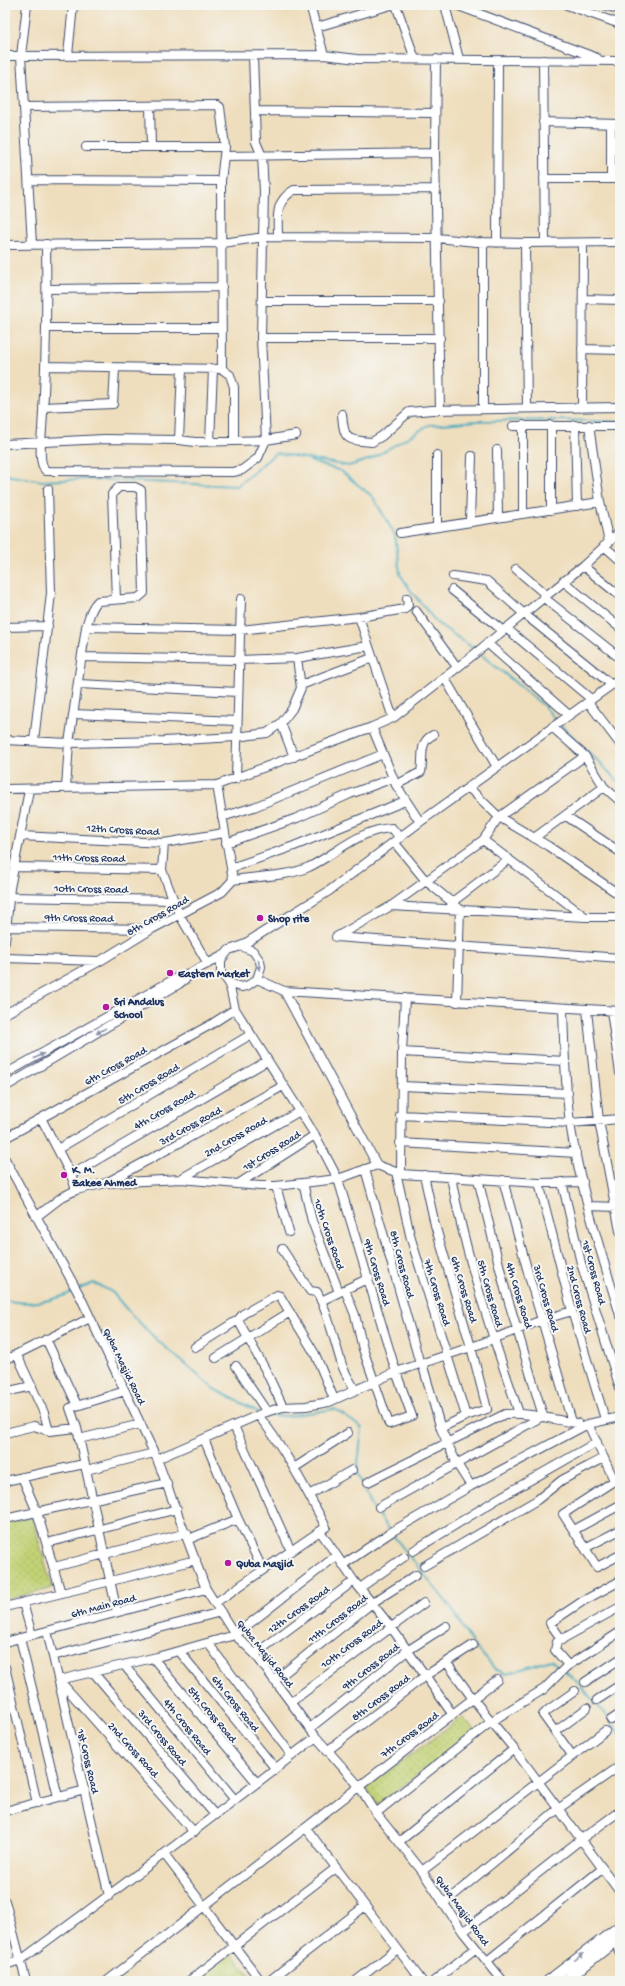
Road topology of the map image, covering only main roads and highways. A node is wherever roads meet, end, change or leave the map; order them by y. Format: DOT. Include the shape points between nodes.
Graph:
graph roads {
  1 [pos="620,1926"];
  2 [pos="618,1939"];
  3 [pos="548,1981"];
  4 [pos="565,1981"];
  3 -- 1 [label="main road, one-way"];
  2 -- 4 [label="main road"];
}
